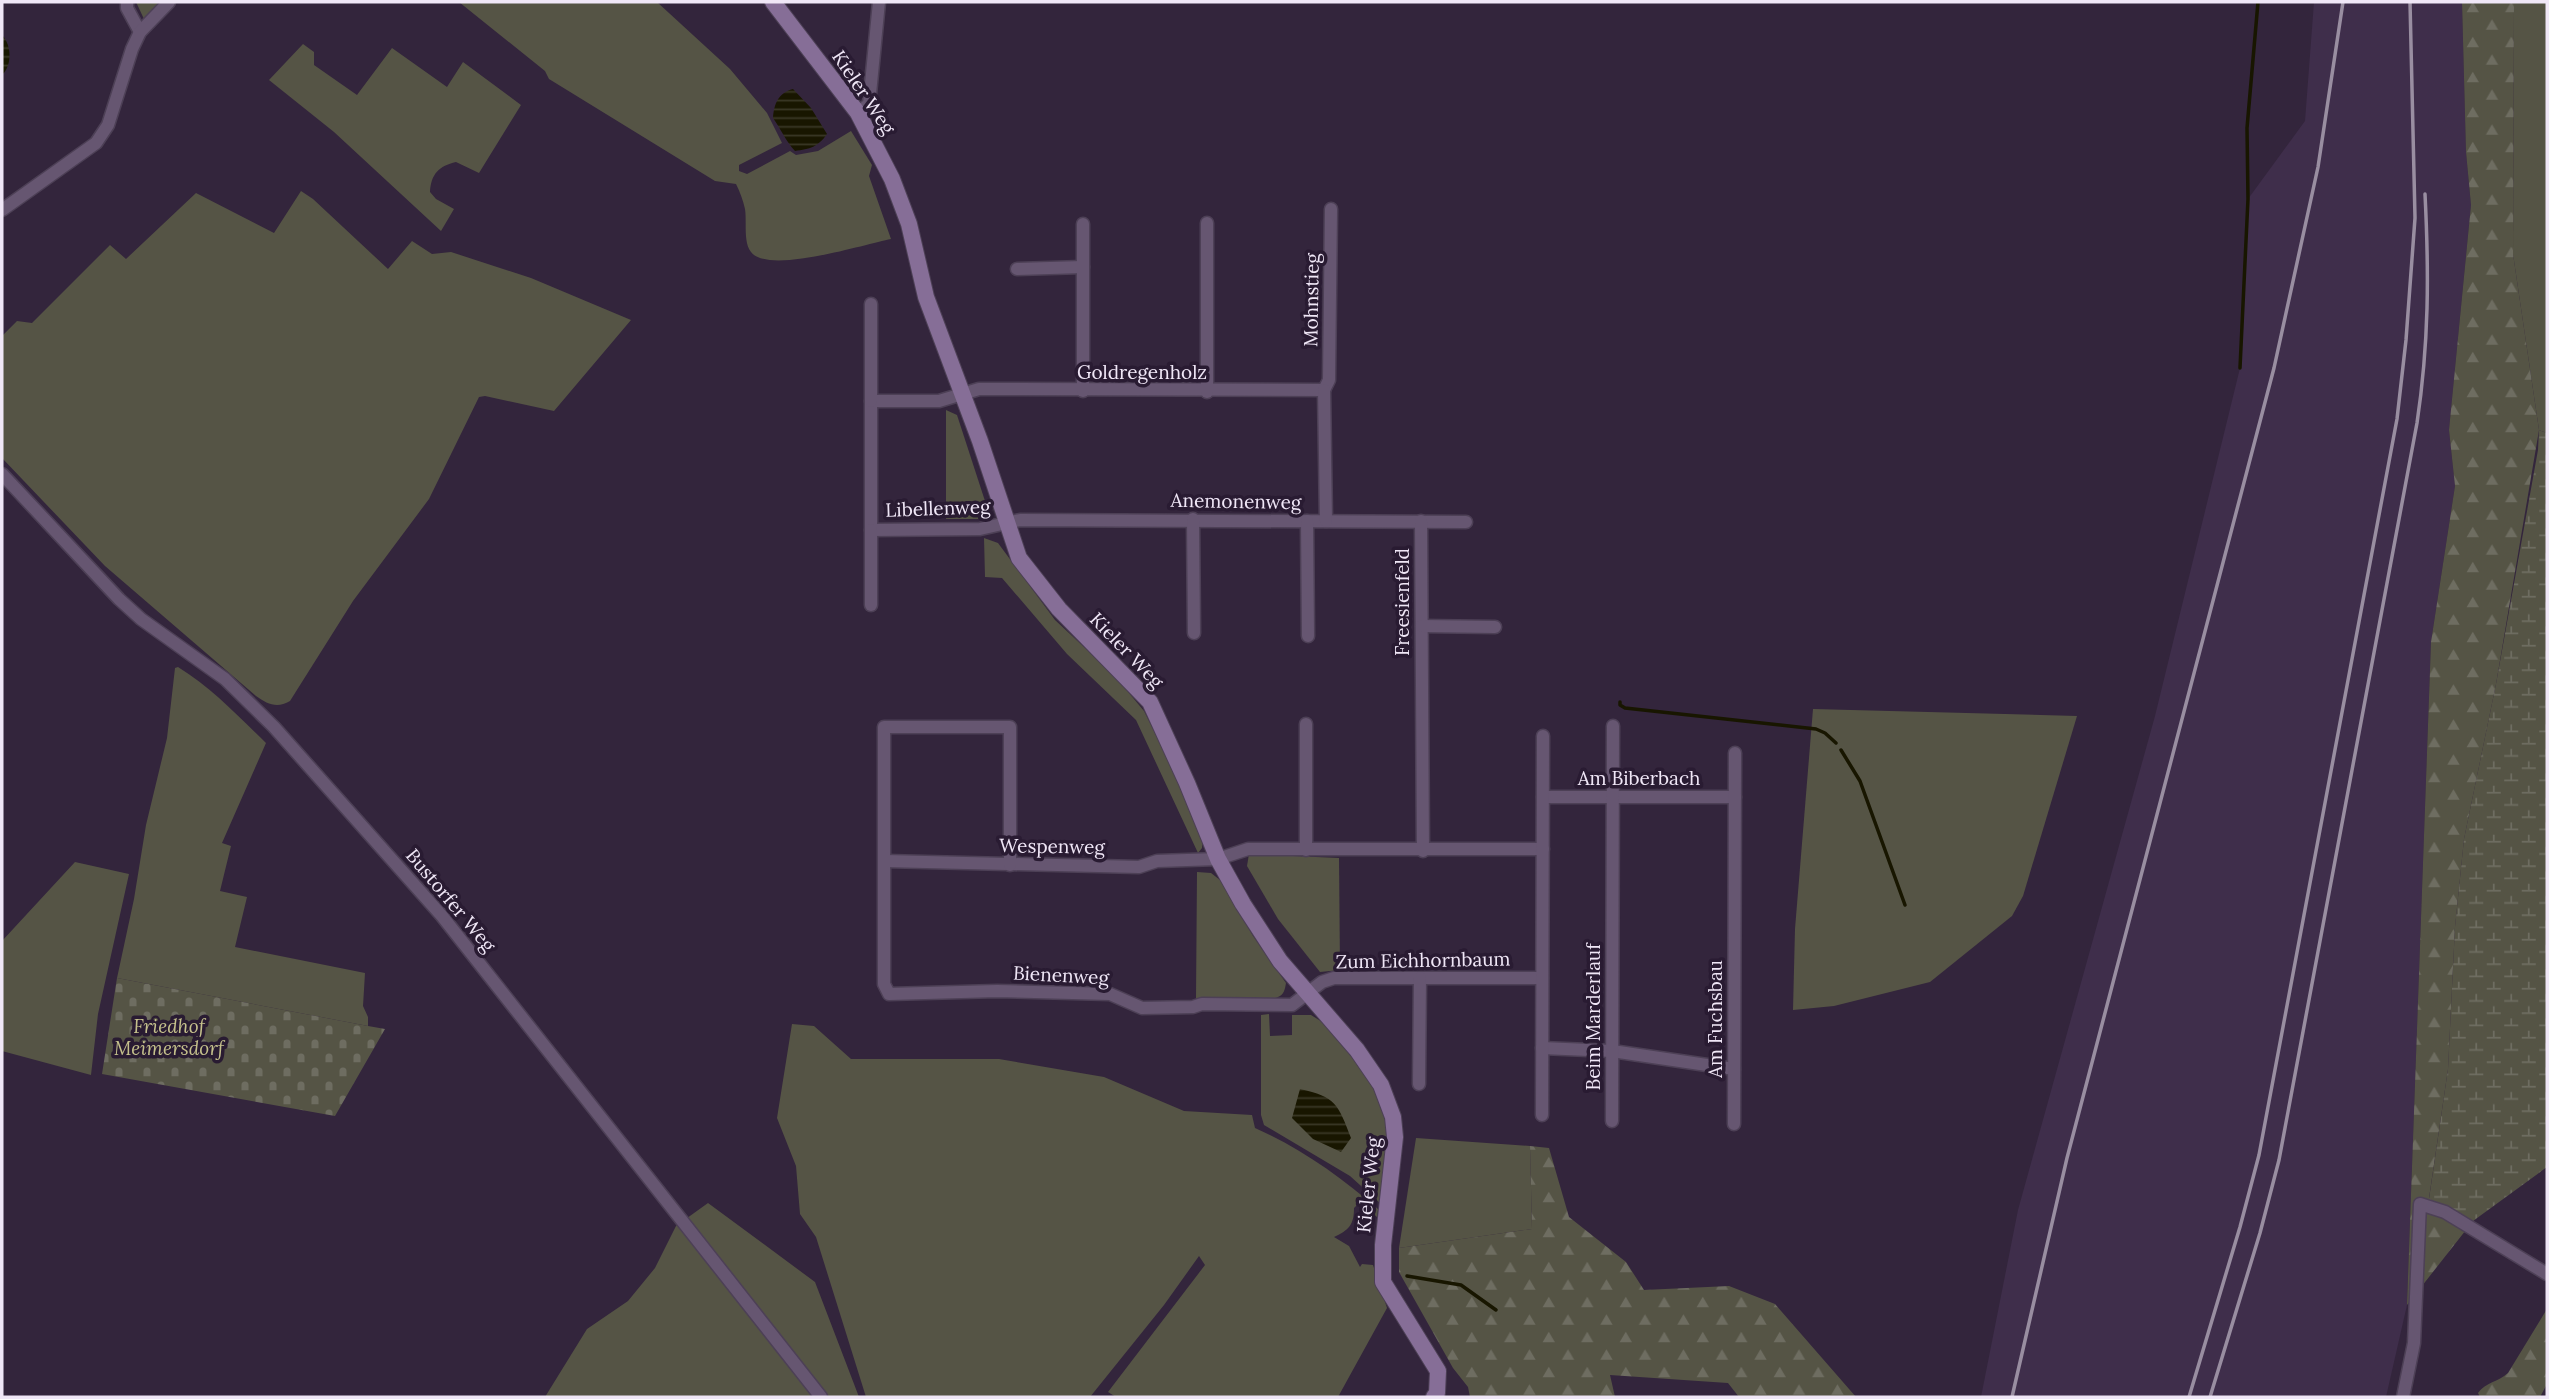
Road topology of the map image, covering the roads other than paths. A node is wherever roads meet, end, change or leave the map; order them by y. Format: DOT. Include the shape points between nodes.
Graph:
graph roads {
  1 [pos="127,2"];
  2 [pos="169,2"];
  3 [pos="773,2"];
  4 [pos="880,2"];
  5 [pos="140,33"];
  6 [pos="858,113"];
  7 [pos="1331,209"];
  8 [pos="2,210"];
  9 [pos="1207,223"];
  10 [pos="1083,224"];
  11 [pos="1083,267"];
  12 [pos="1017,269"];
  13 [pos="871,304"];
  14 [pos="1324,390"];
  15 [pos="1083,391"];
  16 [pos="1206,391"];
  17 [pos="962,395"];
  18 [pos="871,401"];
  19 [pos="2,474"];
  20 [pos="1193,519"];
  21 [pos="1307,521"];
  22 [pos="1326,521"];
  23 [pos="1421,521"];
  24 [pos="1466,522"];
  25 [pos="1006,524"];
  26 [pos="872,530"];
  27 [pos="871,605"];
  28 [pos="1422,626"];
  29 [pos="1495,627"];
  30 [pos="1194,633"];
  31 [pos="1308,636"];
  32 [pos="1306,724"];
  33 [pos="1613,726"];
  34 [pos="1543,736"];
  35 [pos="1735,753"];
  36 [pos="1543,797"];
  37 [pos="1613,797"];
  38 [pos="1735,797"];
  39 [pos="1542,849"];
  40 [pos="1306,850"];
  41 [pos="1423,851"];
  42 [pos="1218,859"];
  43 [pos="885,861"];
  44 [pos="1010,865"];
  45 [pos="1420,978"];
  46 [pos="1542,978"];
  47 [pos="1308,993"];
  48 [pos="1542,1048"];
  49 [pos="1612,1051"];
  50 [pos="1734,1069"];
  51 [pos="1419,1084"];
  52 [pos="1542,1115"];
  53 [pos="1612,1121"];
  54 [pos="1734,1124"];
  55 [pos="2547,1274"];
  56 [pos="1439,1396"];
  57 [pos="821,1397"];
  58 [pos="2403,1397"];
  1 -- 5 [label="street"];
  2 -- 5 [label="street"];
  3 -- 6 [label="street, Kieler Weg"];
  4 -- 6 [label="street" via="869,104"];
  5 -- 8 [label="street" via="108,125 96,143"];
  6 -- 17 [label="street, Kieler Weg" via="909,224 926,297"];
  7 -- 14 [label="street, Mohnstieg" via="1329,380"];
  9 -- 16 [label="street"];
  10 -- 11 [label="street"];
  11 -- 12 [label="street"];
  11 -- 15 [label="street"];
  13 -- 18 [label="street, Libellenweg"];
  14 -- 16 [label="street, Goldregenholz"];
  14 -- 22 [label="street, Mohnstieg"];
  15 -- 16 [label="street, Goldregenholz"];
  15 -- 17 [label="street, Goldregenholz" via="979,390"];
  17 -- 18 [label="street" via="939,401"];
  17 -- 25 [label="street, Kieler Weg"];
  18 -- 26 [label="street, Libellenweg"];
  19 -- 57 [label="street, Bustorfer Weg" via="119,599 225,679 416,886"];
  20 -- 21 [label="street, Anemonenweg"];
  20 -- 25 [label="street, Anemonenweg" via="1020,520"];
  20 -- 30 [label="street"];
  21 -- 22 [label="street, Anemonenweg"];
  21 -- 31 [label="street"];
  22 -- 23 [label="street, Anemonenweg"];
  23 -- 24 [label="street, Anemonenweg"];
  23 -- 28 [label="street, Freesienfeld"];
  25 -- 26 [label="street, Libellenweg" via="980,529"];
  25 -- 42 [label="street, Kieler Weg" via="1019,558 1059,609 1150,702"];
  26 -- 27 [label="street, Libellenweg"];
  28 -- 29 [label="street"];
  28 -- 41 [label="street, Freesienfeld"];
  32 -- 40 [label="street"];
  33 -- 37 [label="street, Beim Marderlauf"];
  34 -- 36 [label="street"];
  35 -- 38 [label="street, Am Fuchsbau"];
  36 -- 37 [label="street, Am Biberbach"];
  36 -- 39 [label="street"];
  37 -- 38 [label="street, Am Biberbach"];
  37 -- 49 [label="street, Beim Marderlauf"];
  38 -- 50 [label="street, Am Fuchsbau"];
  39 -- 41 [label="street"];
  39 -- 46 [label="street"];
  40 -- 41 [label="street"];
  40 -- 42 [label="street" via="1248,849"];
  42 -- 44 [label="street, Wespenweg" via="1157,861 1139,867"];
  42 -- 47 [label="street, Kieler Weg" via="1280,961"];
  43 -- 44 [label="street, Wespenweg"];
  43 -- 44 [label="street" via="884,727 1010,727"];
  43 -- 47 [label="street, Bienenweg" via="884,984 889,994 1110,994 1142,1008 1292,1005"];
  45 -- 46 [label="street, Zum Eichhornbaum"];
  45 -- 47 [label="street, Zum Eichhornbaum" via="1334,978"];
  45 -- 51 [label="street"];
  46 -- 48 [label="street"];
  47 -- 56 [label="street, Kieler Weg" via="1369,1067 1393,1117 1383,1282 1438,1371"];
  48 -- 49 [label="street"];
  48 -- 52 [label="street"];
  49 -- 50 [label="street"];
  49 -- 53 [label="street, Beim Marderlauf"];
  50 -- 54 [label="street, Am Fuchsbau"];
  55 -- 58 [label="street" via="2445,1212 2420,1204 2414,1343"];
}
